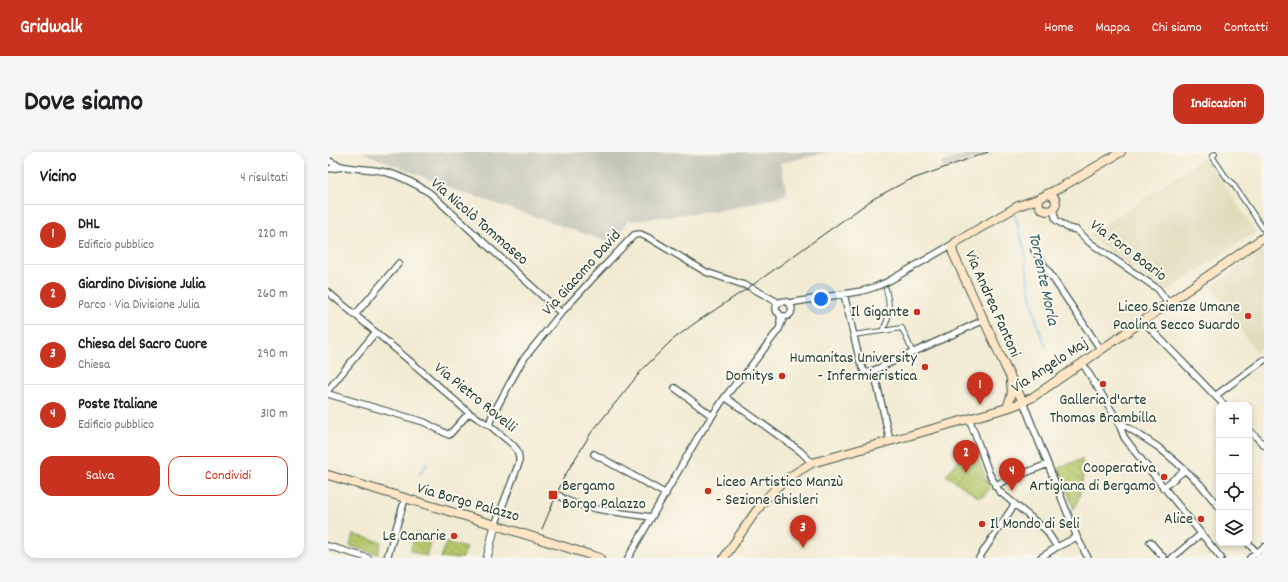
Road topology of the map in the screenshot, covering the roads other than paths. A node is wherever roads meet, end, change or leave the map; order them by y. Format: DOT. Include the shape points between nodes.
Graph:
graph roads {
  1 [pos="1121,152"];
  2 [pos="1215,154"];
  3 [pos="328,160"];
  4 [pos="345,166"];
  5 [pos="328,169"];
  6 [pos="1043,196"];
  7 [pos="1053,209"];
  8 [pos="1264,230"];
  9 [pos="1264,237"];
  10 [pos="953,247"];
  11 [pos="942,250"];
  12 [pos="1034,250"];
  13 [pos="399,263"];
  14 [pos="886,289"];
  15 [pos="328,292"];
  16 [pos="844,294"];
  17 [pos="779,303"];
  18 [pos="791,304"];
  19 [pos="1169,304"];
  20 [pos="561,313"];
  21 [pos="355,316"];
  22 [pos="782,316"];
  23 [pos="984,320"];
  24 [pos="1143,321"];
  25 [pos="882,331"];
  26 [pos="375,332"];
  27 [pos="854,335"];
  28 [pos="1101,350"];
  29 [pos="913,353"];
  30 [pos="1264,360"];
  31 [pos="1082,364"];
  32 [pos="874,371"];
  33 [pos="1009,376"];
  34 [pos="675,388"];
  35 [pos="328,390"];
  36 [pos="328,394"];
  37 [pos="1215,396"];
  38 [pos="725,397"];
  39 [pos="1023,402"];
  40 [pos="1221,402"];
  41 [pos="1007,408"];
  42 [pos="469,413"];
  43 [pos="712,416"];
  44 [pos="969,418"];
  45 [pos="1118,421"];
  46 [pos="489,425"];
  47 [pos="1252,433"];
  48 [pos="890,441"];
  49 [pos="1264,445"];
  50 [pos="594,454"];
  51 [pos="812,463"];
  52 [pos="1048,464"];
  53 [pos="1185,470"];
  54 [pos="328,475"];
  55 [pos="996,486"];
  56 [pos="1163,488"];
  57 [pos="666,494"];
  58 [pos="560,496"];
  59 [pos="405,499"];
  60 [pos="1216,503"];
  61 [pos="1014,505"];
  62 [pos="652,517"];
  63 [pos="495,525"];
  64 [pos="1201,534"];
  65 [pos="1077,537"];
  66 [pos="1150,542"];
  67 [pos="328,546"];
  68 [pos="1250,546"];
  69 [pos="1057,547"];
  70 [pos="1264,547"];
  71 [pos="1256,553"];
  72 [pos="368,558"];
  73 [pos="387,558"];
  74 [pos="487,558"];
  75 [pos="600,558"];
  76 [pos="628,558"];
  77 [pos="724,558"];
  78 [pos="979,558"];
  79 [pos="1040,558"];
  80 [pos="1088,558"];
  81 [pos="1164,558"];
  82 [pos="1172,558"];
  83 [pos="1220,558"];
  84 [pos="1250,558"];
  1 -- 6 [label="main road"];
  2 -- 8 [label="street" via="1212,156"];
  3 -- 4 [label="street, Via Nicolò Tommaseo"];
  4 -- 5 [label="street, Via Nicolò Tommaseo"];
  4 -- 20 [label="street, Via Nicolò Tommaseo" via="384,171 406,178 430,193"];
  6 -- 7 [label="main road, Via Foro Boario" via="1052,196 1055,199"];
  6 -- 7 [label="main road, Via Foro Boario" via="1039,205 1042,209"];
  6 -- 10 [label="main road" via="1018,206"];
  7 -- 19 [label="street, Via Foro Boario" via="1056,220 1068,228 1077,230 1089,242 1158,289"];
  9 -- 19 [label="main road, Via Angelo Maj"];
  10 -- 11 [label="street"];
  10 -- 11 [label="street"];
  10 -- 23 [label="main road, Via Andrea Fantoni"];
  11 -- 16 [label="street" via="887,282"];
  12 -- 28 [label="street"];
  13 -- 21 [label="street"];
  14 -- 25 [label="street" via="890,302 888,321"];
  15 -- 21 [label="street, Via Pietro Rovelli"];
  16 -- 18 [label="street"];
  16 -- 27 [label="street"];
  17 -- 18 [label="street" via="783,301"];
  17 -- 20 [label="street, Via Giacomo David" via="750,287 706,272 640,234 634,235"];
  17 -- 22 [label="street" via="776,310"];
  18 -- 22 [label="street" via="790,315"];
  19 -- 24 [label="main road, Via Angelo Maj"];
  20 -- 46 [label="street, Via Giacomo David" via="522,361"];
  21 -- 26 [label="street, Via Pietro Rovelli"];
  22 -- 38 [label="street" via="779,329"];
  23 -- 29 [label="street"];
  23 -- 33 [label="main road, Via Andrea Fantoni"];
  24 -- 28 [label="main road, Via Angelo Maj"];
  24 -- 37 [label="street"];
  25 -- 27 [label="street"];
  25 -- 29 [label="street" via="902,328"];
  26 -- 35 [label="street"];
  26 -- 42 [label="street, Via Pietro Rovelli"];
  27 -- 32 [label="street" via="864,371"];
  28 -- 31 [label="main road, Via Angelo Maj"];
  29 -- 32 [label="street"];
  30 -- 37 [label="street"];
  31 -- 39 [label="main road, Via Angelo Maj"];
  31 -- 45 [label="street"];
  32 -- 48 [label="street"];
  33 -- 39 [label="main road, Via Andrea Fantoni"];
  33 -- 41 [label="main road, Via Andrea Fantoni" via="1012,393"];
  34 -- 43 [label="street"];
  36 -- 42 [label="street" via="424,422 448,435"];
  37 -- 40 [label="street"];
  38 -- 43 [label="street"];
  38 -- 51 [label="street" via="800,451"];
  39 -- 41 [label="main road, Via Angelo Maj"];
  39 -- 52 [label="street"];
  41 -- 44 [label="main road, Via Angelo Maj"];
  42 -- 46 [label="street, Via Pietro Rovelli"];
  43 -- 57 [label="street"];
  44 -- 48 [label="main road, Via Angelo Maj"];
  44 -- 55 [label="street"];
  45 -- 53 [label="street" via="1158,447"];
  45 -- 56 [label="street" via="1124,436"];
  46 -- 63 [label="street, Via Pietro Rovelli" via="512,444 519,457 517,470"];
  47 -- 49 [label="street"];
  48 -- 51 [label="main road, Via Angelo Maj"];
  50 -- 57 [label="street"];
  51 -- 77 [label="main road, Via Angelo Maj" via="777,487 760,506"];
  52 -- 55 [label="street"];
  52 -- 65 [label="street"];
  53 -- 56 [label="street"];
  53 -- 60 [label="street"];
  54 -- 59 [label="main road, Via Borgo Palazzo"];
  55 -- 61 [label="street"];
  56 -- 64 [label="street"];
  57 -- 62 [label="street"];
  58 -- 62 [label="street" via="587,506"];
  59 -- 63 [label="main road, Via Borgo Palazzo"];
  59 -- 73 [label="street"];
  61 -- 69 [label="street" via="1047,533"];
  61 -- 78 [label="street"];
  62 -- 76 [label="street"];
  63 -- 74 [label="street"];
  63 -- 75 [label="main road, Via Borgo Palazzo"];
  64 -- 82 [label="street"];
  64 -- 83 [label="street"];
  65 -- 69 [label="street"];
  65 -- 80 [label="street"];
  66 -- 81 [label="street"];
  67 -- 72 [label="street"];
  68 -- 71 [label="street"];
  69 -- 79 [label="street"];
  70 -- 71 [label="street"];
  71 -- 84 [label="street"];
}
